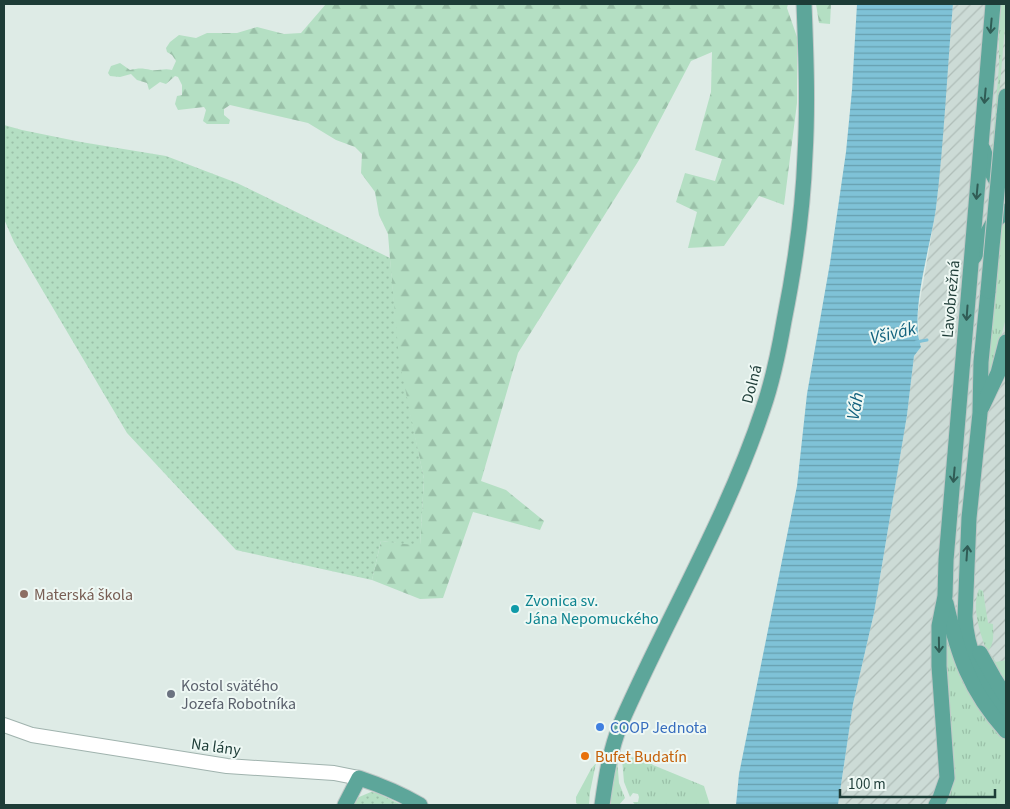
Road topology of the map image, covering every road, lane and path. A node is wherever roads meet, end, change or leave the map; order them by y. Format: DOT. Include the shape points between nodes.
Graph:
graph roads {
  1 [pos="804,4"];
  2 [pos="992,4"];
  3 [pos="1006,96"];
  4 [pos="982,143"];
  5 [pos="1006,192"];
  6 [pos="1006,211"];
  7 [pos="970,265"];
  8 [pos="1006,342"];
  9 [pos="980,412"];
  10 [pos="945,596"];
  11 [pos="965,602"];
  12 [pos="1006,698"];
  13 [pos="1006,718"];
  14 [pos="4,725"];
  15 [pos="1006,731"];
  16 [pos="359,778"];
  17 [pos="345,805"];
  18 [pos="420,805"];
  19 [pos="602,805"];
  20 [pos="936,805"];
  1 -- 19 [label="main road, Dolná" via="807,105 801,216 792,280 770,386 737,478 613,744"];
  2 -- 4 [label="main road, Ľavobrežná, one-way"];
  3 -- 9 [label="main road, bridge" via="981,362"];
  4 -- 5 [label="main road" via="990,170"];
  4 -- 7 [label="main road, Ľavobrežná, one-way"];
  6 -- 7 [label="main road" via="992,223"];
  7 -- 10 [label="main road, Ľavobrežná, one-way"];
  8 -- 9 [label="main road" via="998,373"];
  11 -- 9 [label="main road, one-way"];
  10 -- 15 [label="main road" via="957,648 971,681"];
  10 -- 20 [label="main road, one-way" via="939,626 939,666 947,778"];
  11 -- 12 [label="main road" via="979,650"];
  11 -- 13 [label="main road" via="965,631 970,648 984,685"];
  14 -- 16 [label="street, Na lány" via="32,734 227,766 334,773"];
  16 -- 17 [label="main road"];
  16 -- 18 [label="main road, Na lány" via="382,785"];
}
